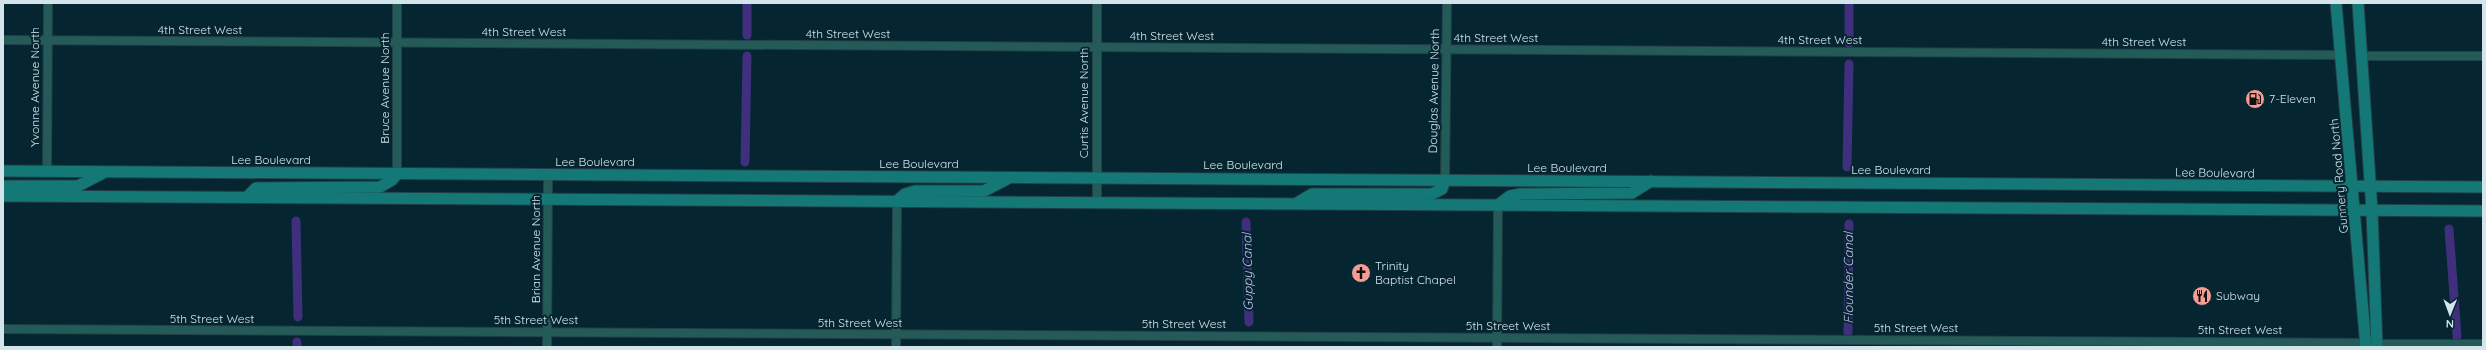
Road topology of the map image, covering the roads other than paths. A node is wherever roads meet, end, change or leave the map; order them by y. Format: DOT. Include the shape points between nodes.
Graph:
graph roads {
  1 [pos="48,3"];
  2 [pos="397,3"];
  3 [pos="1097,3"];
  4 [pos="1446,3"];
  5 [pos="2336,3"];
  6 [pos="2358,3"];
  7 [pos="3,40"];
  8 [pos="47,41"];
  9 [pos="397,43"];
  10 [pos="1096,47"];
  11 [pos="1446,49"];
  12 [pos="2342,55"];
  13 [pos="2362,56"];
  14 [pos="2483,56"];
  15 [pos="3,171"];
  16 [pos="46,172"];
  17 [pos="105,172"];
  18 [pos="397,174"];
  19 [pos="548,175"];
  20 [pos="1009,178"];
  21 [pos="1096,178"];
  22 [pos="1445,180"];
  23 [pos="1651,181"];
  24 [pos="3,186"];
  25 [pos="2353,187"];
  26 [pos="2370,187"];
  27 [pos="2483,187"];
  28 [pos="3,196"];
  29 [pos="247,197"];
  30 [pos="548,199"];
  31 [pos="897,201"];
  32 [pos="1097,202"];
  33 [pos="1296,204"];
  34 [pos="1498,205"];
  35 [pos="2355,211"];
  36 [pos="2372,211"];
  37 [pos="2483,211"];
  38 [pos="3,330"];
  39 [pos="547,332"];
  40 [pos="896,335"];
  41 [pos="1497,338"];
  42 [pos="2483,344"];
  43 [pos="2371,345"];
  44 [pos="547,347"];
  45 [pos="896,347"];
  46 [pos="1497,347"];
  1 -- 8 [label="street, Yvonne Avenue North"];
  2 -- 9 [label="street, Bruce Avenue North"];
  3 -- 10 [label="street, Curtis Avenue North"];
  4 -- 11 [label="street, Douglas Avenue North"];
  5 -- 12 [label="main road, Gunnery Road North"];
  6 -- 13 [label="main road"];
  7 -- 8 [label="street, 4th Street West"];
  8 -- 9 [label="street, 4th Street West"];
  8 -- 16 [label="street, Yvonne Avenue North"];
  9 -- 10 [label="street, 4th Street West"];
  9 -- 18 [label="street, Bruce Avenue North"];
  10 -- 11 [label="street, 4th Street West"];
  10 -- 21 [label="street, Curtis Avenue North"];
  11 -- 12 [label="street, 4th Street West"];
  11 -- 22 [label="street, Douglas Avenue North"];
  12 -- 25 [label="main road, Gunnery Road North"];
  13 -- 14 [label="street"];
  13 -- 26 [label="main road"];
  15 -- 16 [label="main road, Lee Boulevard"];
  16 -- 17 [label="main road, Lee Boulevard"];
  17 -- 18 [label="main road, Lee Boulevard"];
  17 -- 24 [label="main road" via="78,186"];
  18 -- 19 [label="main road, Lee Boulevard"];
  18 -- 29 [label="main road" via="380,187 256,188"];
  19 -- 20 [label="main road, Lee Boulevard"];
  19 -- 30 [label="street, Brian Avenue North"];
  20 -- 21 [label="main road, Lee Boulevard"];
  20 -- 31 [label="main road" via="984,191 915,191 905,194"];
  21 -- 22 [label="main road, Lee Boulevard"];
  21 -- 32 [label="street, Curtis Avenue North"];
  22 -- 23 [label="main road, Lee Boulevard"];
  22 -- 33 [label="main road" via="1442,189 1432,194 1312,194"];
  23 -- 25 [label="main road, Lee Boulevard"];
  23 -- 34 [label="main road" via="1632,193 1520,194 1510,196"];
  25 -- 26 [label="main road, Lee Boulevard"];
  25 -- 35 [label="main road, Gunnery Road North"];
  26 -- 27 [label="main road, Lee Boulevard"];
  26 -- 36 [label="main road"];
  28 -- 29 [label="main road"];
  29 -- 30 [label="main road"];
  30 -- 31 [label="main road"];
  30 -- 39 [label="street, Brian Avenue North"];
  31 -- 32 [label="main road"];
  31 -- 40 [label="street"];
  32 -- 33 [label="main road"];
  33 -- 34 [label="main road"];
  34 -- 35 [label="main road"];
  34 -- 41 [label="street"];
  35 -- 36 [label="main road"];
  35 -- 43 [label="main road, Gunnery Road North"];
  36 -- 37 [label="main road"];
  36 -- 43 [label="main road"];
  38 -- 39 [label="street, 5th Street West"];
  39 -- 40 [label="street, 5th Street West"];
  39 -- 44 [label="street, Brian Avenue North"];
  40 -- 41 [label="street, 5th Street West"];
  40 -- 45 [label="street"];
  41 -- 43 [label="street, 5th Street West"];
  41 -- 46 [label="street"];
  42 -- 43 [label="street, 5th Street West"];
}
